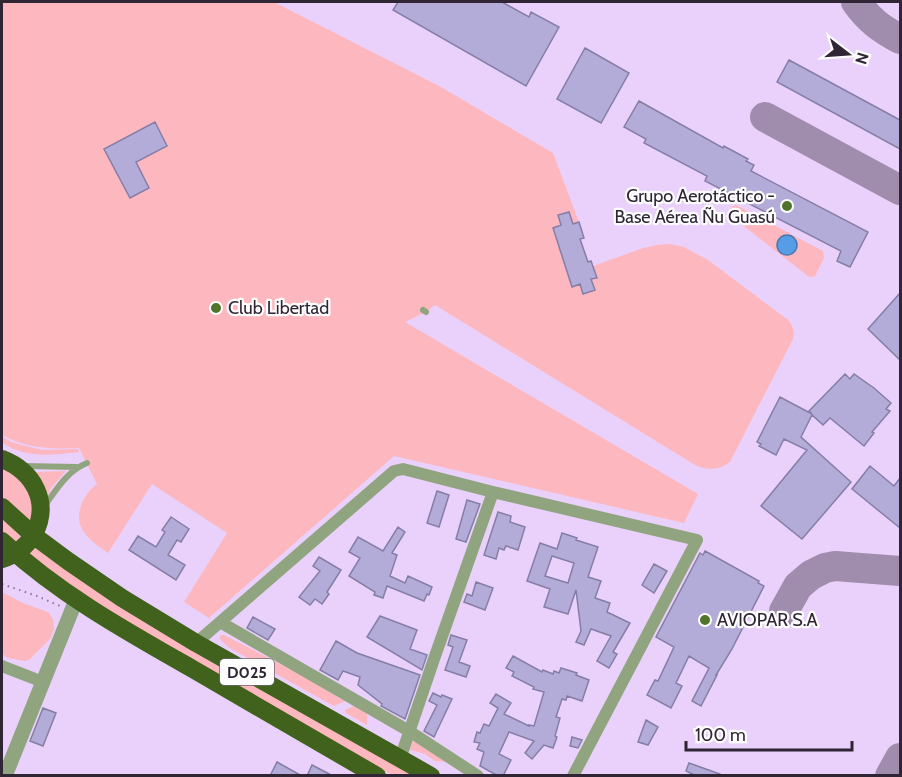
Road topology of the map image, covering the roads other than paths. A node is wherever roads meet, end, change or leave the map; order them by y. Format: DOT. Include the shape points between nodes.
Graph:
graph roads {
  1 [pos="6,461"];
  2 [pos="87,463"];
  3 [pos="77,467"];
  4 [pos="493,492"];
  5 [pos="2,507"];
  6 [pos="41,512"];
  7 [pos="33,534"];
  8 [pos="2,541"];
  9 [pos="8,556"];
  10 [pos="68,561"];
  11 [pos="2,566"];
  12 [pos="55,585"];
  13 [pos="74,605"];
  14 [pos="220,622"];
  15 [pos="196,643"];
  16 [pos="2,666"];
  17 [pos="43,682"];
  18 [pos="409,731"];
  19 [pos="400,759"];
  20 [pos="366,773"];
  21 [pos="5,776"];
  22 [pos="431,776"];
  23 [pos="478,776"];
  24 [pos="573,776"];
  1 -- 3 [label="lane"];
  1 -- 6 [label="highway" via="30,478 39,495"];
  2 -- 3 [label="lane"];
  3 -- 6 [label="lane"];
  4 -- 14 [label="street" via="403,469 394,471"];
  4 -- 18 [label="street"];
  4 -- 24 [label="street" via="697,540"];
  5 -- 7 [label="highway, D025"];
  6 -- 7 [label="highway"];
  6 -- 10 [label="highway"];
  7 -- 9 [label="highway" via="28,543"];
  7 -- 10 [label="highway, D025"];
  8 -- 9 [label="highway, D025"];
  9 -- 12 [label="highway, D025"];
  10 -- 15 [label="highway, D025"];
  11 -- 12 [label="highway"];
  12 -- 13 [label="highway, D025"];
  13 -- 17 [label="street"];
  13 -- 20 [label="highway, D025"];
  14 -- 15 [label="street"];
  14 -- 18 [label="street"];
  15 -- 19 [label="highway, D025"];
  16 -- 17 [label="street"];
  17 -- 21 [label="street"];
  18 -- 19 [label="street"];
  18 -- 23 [label="street"];
  19 -- 22 [label="highway, D025"];
}
